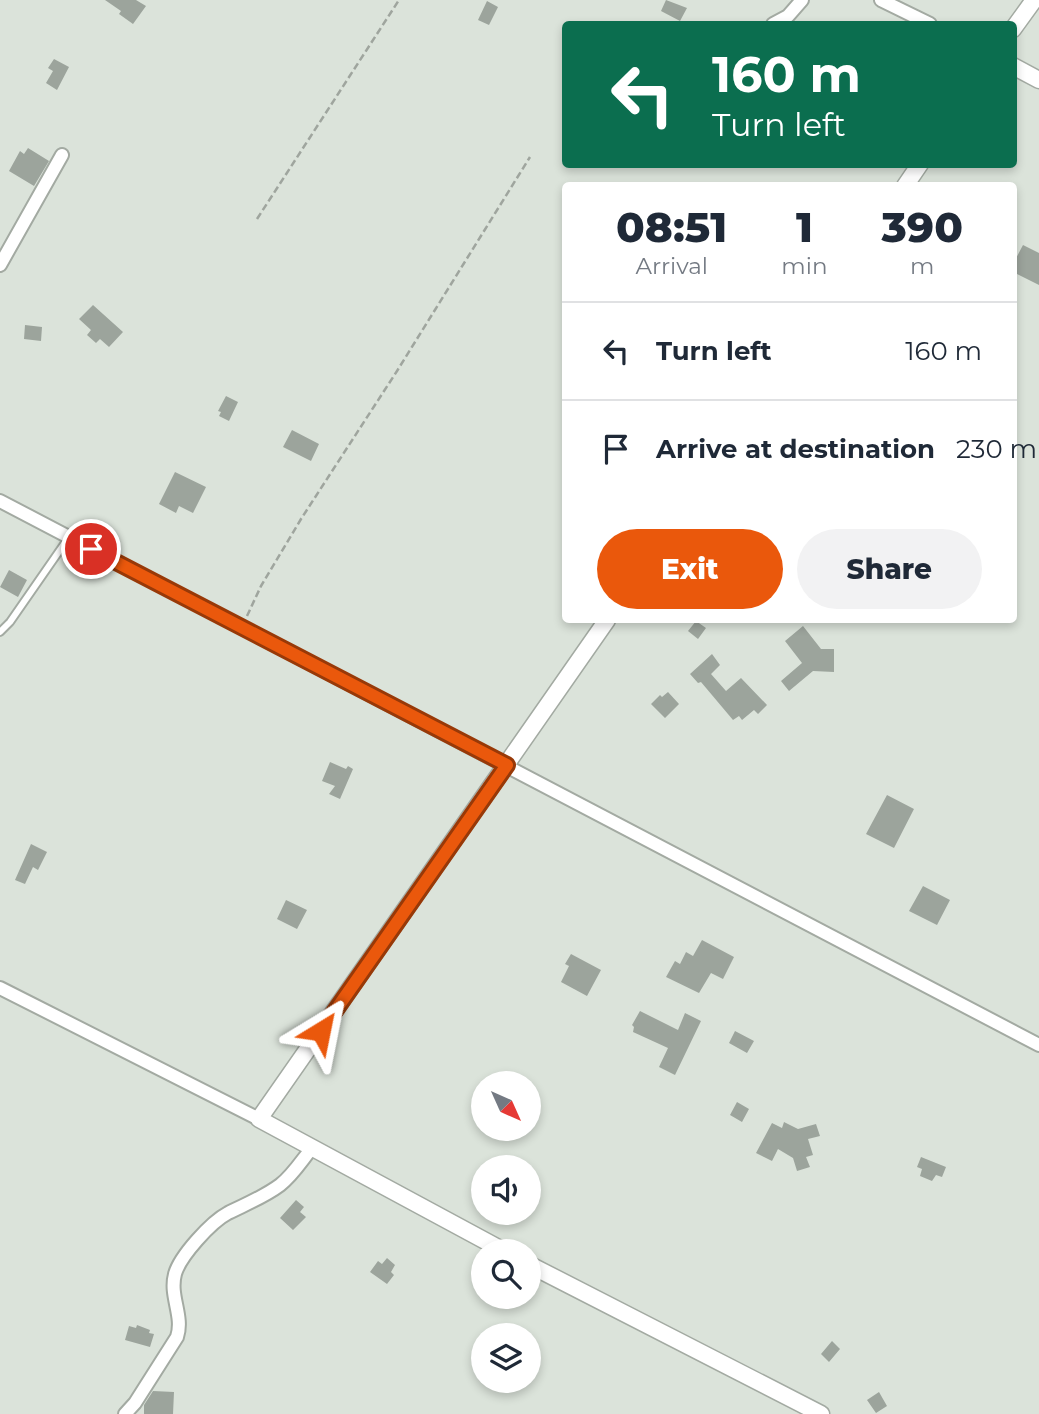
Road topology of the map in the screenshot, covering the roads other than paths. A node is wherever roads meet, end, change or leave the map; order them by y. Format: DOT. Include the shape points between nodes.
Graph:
graph roads {
  1 [pos="802,0"];
  2 [pos="881,0"];
  3 [pos="1034,0"];
  4 [pos="779,21"];
  5 [pos="924,21"];
  6 [pos="1017,23"];
  7 [pos="1017,68"];
  8 [pos="1039,80"];
  9 [pos="62,155"];
  10 [pos="0,265"];
  11 [pos="0,501"];
  12 [pos="69,537"];
  13 [pos="605,623"];
  14 [pos="0,632"];
  15 [pos="507,765"];
  16 [pos="0,988"];
  17 [pos="1039,1045"];
  18 [pos="259,1119"];
  19 [pos="312,1148"];
  20 [pos="482,1239"];
  21 [pos="541,1271"];
  22 [pos="125,1414"];
  23 [pos="821,1414"];
  1 -- 4 [label="street"];
  2 -- 5 [label="street"];
  3 -- 6 [label="street"];
  7 -- 8 [label="street"];
  9 -- 10 [label="street"];
  11 -- 12 [label="street"];
  12 -- 14 [label="lane"];
  12 -- 15 [label="street"];
  13 -- 15 [label="street"];
  15 -- 17 [label="street"];
  15 -- 18 [label="street"];
  16 -- 18 [label="street"];
  18 -- 19 [label="street"];
  19 -- 20 [label="street"];
  19 -- 22 [label="street" via="282,1184 226,1214 186,1253 173,1291 181,1325 177,1338"];
  21 -- 23 [label="street"];
}
